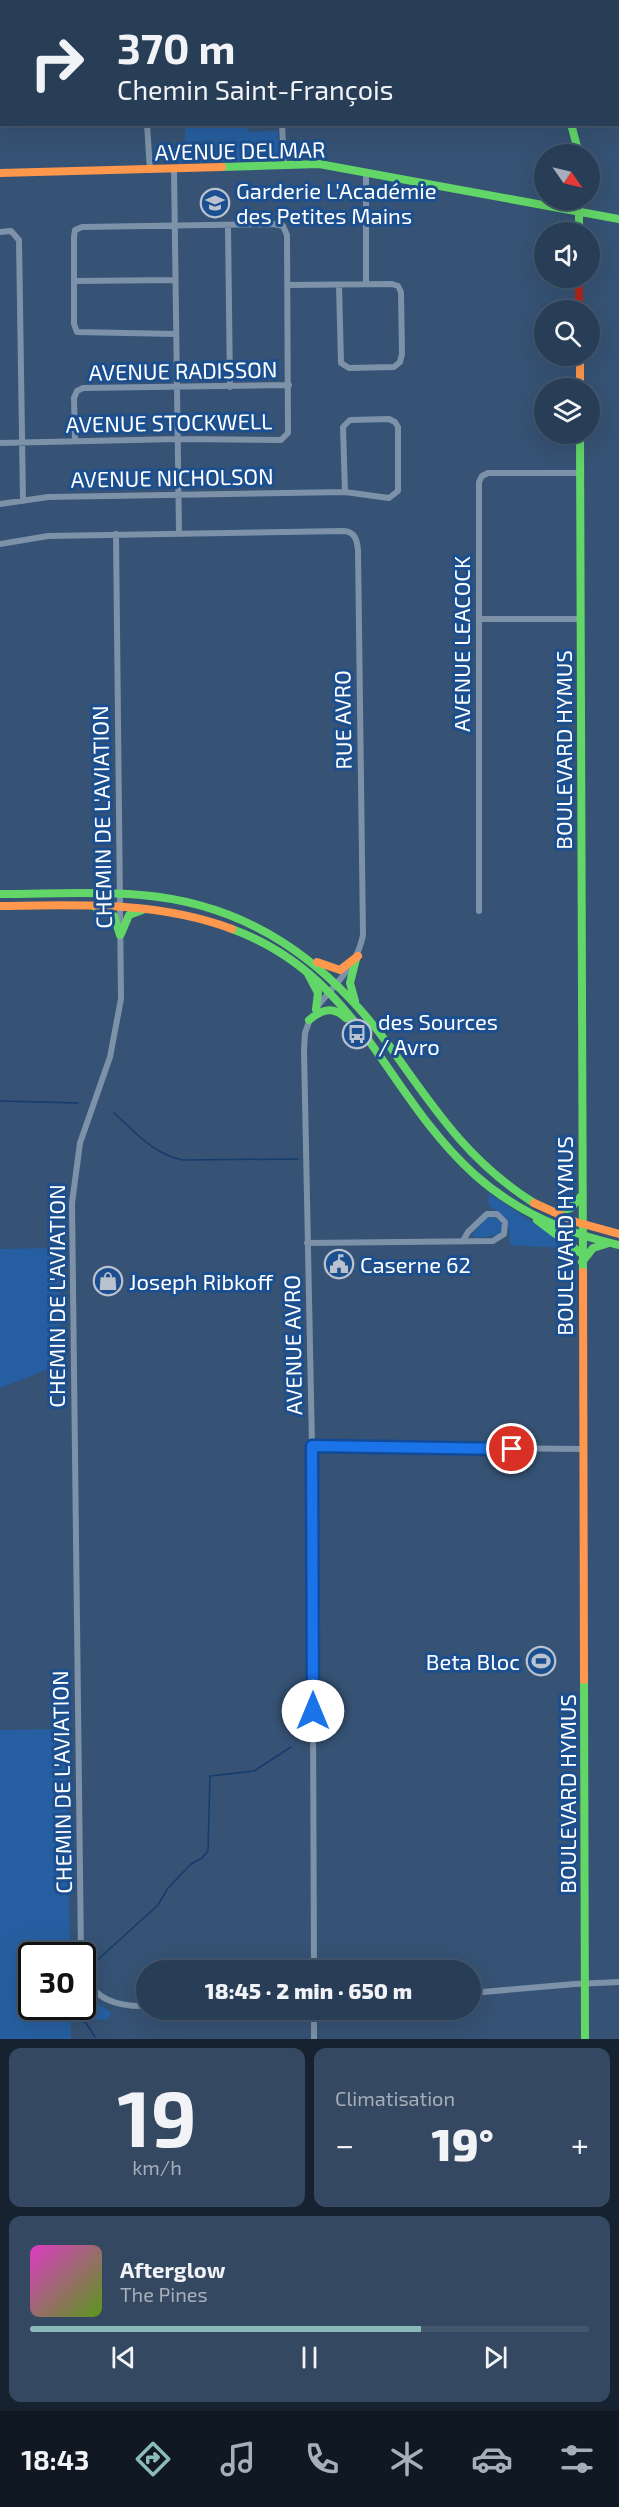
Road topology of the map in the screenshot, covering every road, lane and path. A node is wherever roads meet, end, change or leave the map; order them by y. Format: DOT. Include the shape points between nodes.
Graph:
graph roads {
  1 [pos="147,126"];
  2 [pos="282,126"];
  3 [pos="572,126"];
  4 [pos="577,144"];
  5 [pos="284,165"];
  6 [pos="150,170"];
  7 [pos="174,170"];
  8 [pos="366,172"];
  9 [pos="0,173"];
  10 [pos="579,212"];
  11 [pos="619,219"];
  12 [pos="579,222"];
  13 [pos="175,226"];
  14 [pos="228,226"];
  15 [pos="0,232"];
  16 [pos="175,280"];
  17 [pos="74,281"];
  18 [pos="366,284"];
  19 [pos="288,285"];
  20 [pos="339,285"];
  21 [pos="176,333"];
  22 [pos="289,386"];
  23 [pos="176,387"];
  24 [pos="230,387"];
  25 [pos="178,439"];
  26 [pos="75,440"];
  27 [pos="0,443"];
  28 [pos="21,443"];
  29 [pos="580,444"];
  30 [pos="580,473"];
  31 [pos="345,492"];
  32 [pos="178,494"];
  33 [pos="22,501"];
  34 [pos="0,504"];
  35 [pos="179,533"];
  36 [pos="116,534"];
  37 [pos="0,544"];
  38 [pos="479,619"];
  39 [pos="580,619"];
  40 [pos="0,894"];
  41 [pos="120,894"];
  42 [pos="0,906"];
  43 [pos="83,906"];
  44 [pos="120,906"];
  45 [pos="151,908"];
  46 [pos="479,911"];
  47 [pos="120,935"];
  48 [pos="358,956"];
  49 [pos="306,957"];
  50 [pos="307,971"];
  51 [pos="338,984"];
  52 [pos="330,992"];
  53 [pos="356,1006"];
  54 [pos="316,1009"];
  55 [pos="309,1020"];
  56 [pos="374,1047"];
  57 [pos="582,1195"];
  58 [pos="523,1209"];
  59 [pos="551,1212"];
  60 [pos="582,1225"];
  61 [pos="619,1234"];
  62 [pos="582,1235"];
  63 [pos="463,1241"];
  64 [pos="308,1243"];
  65 [pos="609,1243"];
  66 [pos="619,1245"];
  67 [pos="582,1258"];
  68 [pos="312,1446"];
  69 [pos="583,1449"];
  70 [pos="81,1942"];
  71 [pos="314,1960"];
  72 [pos="619,1982"];
  73 [pos="585,1983"];
  74 [pos="96,1991"];
  75 [pos="481,1992"];
  76 [pos="136,2006"];
  77 [pos="314,2020"];
  78 [pos="314,2039"];
  79 [pos="585,2039"];
  1 -- 6 [label="street"];
  2 -- 5 [label="street"];
  3 -- 4 [label="street"];
  5 -- 7 [label="street, AVENUE DELMAR"];
  5 -- 8 [label="street, AVENUE DELMAR" via="319,164"];
  6 -- 7 [label="street, AVENUE DELMAR"];
  6 -- 9 [label="street, AVENUE DELMAR"];
  7 -- 13 [label="street"];
  8 -- 10 [label="street, AVENUE DELMAR"];
  8 -- 18 [label="street"];
  10 -- 11 [label="street, AVENUE DELMAR"];
  10 -- 12 [label="street"];
  13 -- 14 [label="street"];
  13 -- 16 [label="street"];
  13 -- 17 [label="street" via="75,230"];
  14 -- 19 [label="street, AVENUE RADISSON" via="283,226 287,235"];
  14 -- 24 [label="street"];
  15 -- 28 [label="street" via="11,231 19,240"];
  16 -- 17 [label="street"];
  16 -- 21 [label="street"];
  17 -- 21 [label="street" via="77,333"];
  18 -- 20 [label="street"];
  18 -- 20 [label="street" via="398,286 402,354 394,367 349,368 341,363"];
  19 -- 20 [label="street"];
  19 -- 22 [label="street, AVENUE RADISSON"];
  21 -- 23 [label="street"];
  22 -- 24 [label="street, AVENUE RADISSON"];
  22 -- 25 [label="street, AVENUE STOCKWELL" via="288,433 281,440"];
  23 -- 24 [label="street, AVENUE RADISSON"];
  23 -- 25 [label="street"];
  23 -- 26 [label="street, AVENUE RADISSON" via="77,391"];
  25 -- 26 [label="street, AVENUE STOCKWELL"];
  25 -- 32 [label="street"];
  26 -- 28 [label="street, AVENUE STOCKWELL"];
  27 -- 28 [label="street, AVENUE STOCKWELL"];
  28 -- 33 [label="street"];
  29 -- 30 [label="street, BOULEVARD HYMUS"];
  30 -- 38 [label="street, AVENUE LEACOCK" via="482,476 478,482"];
  30 -- 39 [label="street, BOULEVARD HYMUS"];
  31 -- 31 [label="street, AVENUE NICHOLSON" via="389,498 398,491 395,422 350,420 343,427"];
  31 -- 32 [label="street, AVENUE NICHOLSON"];
  32 -- 33 [label="street, AVENUE NICHOLSON"];
  32 -- 35 [label="street"];
  33 -- 34 [label="street, AVENUE NICHOLSON"];
  35 -- 36 [label="street, RUE AVRO"];
  35 -- 48 [label="street, RUE AVRO" via="344,531 355,537 363,930"];
  36 -- 37 [label="street, RUE AVRO" via="48,536"];
  36 -- 41 [label="street, CHEMIN DE L'AVIATION"];
  38 -- 39 [label="street"];
  38 -- 46 [label="street, AVENUE LEACOCK"];
  39 -- 57 [label="street, BOULEVARD HYMUS"];
  40 -- 41 [label="street"];
  41 -- 44 [label="street, CHEMIN DE L'AVIATION"];
  41 -- 49 [label="street" via="178,901 222,912 266,931"];
  42 -- 43 [label="street"];
  43 -- 44 [label="street"];
  43 -- 47 [label="street" via="113,914"];
  44 -- 45 [label="street"];
  44 -- 47 [label="street, CHEMIN DE L'AVIATION"];
  45 -- 47 [label="street" via="129,915"];
  45 -- 50 [label="street" via="229,927 278,951"];
  47 -- 70 [label="street, CHEMIN DE L'AVIATION" via="117,1027 107,1067 82,1133 72,1203"];
  48 -- 49 [label="street" via="338,970"];
  48 -- 51 [label="street, RUE AVRO"];
  48 -- 53 [label="street" via="350,983"];
  49 -- 51 [label="street"];
  50 -- 52 [label="street"];
  50 -- 54 [label="street" via="318,993"];
  51 -- 52 [label="street, RUE AVRO"];
  51 -- 53 [label="street"];
  52 -- 54 [label="street, RUE AVRO"];
  52 -- 56 [label="street"];
  53 -- 59 [label="street" via="466,1149 503,1182"];
  54 -- 55 [label="street, RUE AVRO"];
  55 -- 56 [label="street" via="323,1009 336,1010"];
  55 -- 64 [label="street, RUE AVRO" via="304,1049"];
  56 -- 58 [label="street" via="458,1158 493,1190"];
  57 -- 59 [label="street" via="569,1210"];
  57 -- 60 [label="street, BOULEVARD HYMUS"];
  58 -- 62 [label="street"];
  58 -- 67 [label="street"];
  59 -- 60 [label="street"];
  60 -- 61 [label="street"];
  60 -- 62 [label="street, BOULEVARD HYMUS"];
  62 -- 65 [label="street"];
  62 -- 67 [label="street, BOULEVARD HYMUS"];
  63 -- 63 [label="street" via="497,1240 504,1234 505,1222 497,1214 487,1214"];
  63 -- 64 [label="street"];
  64 -- 68 [label="street, AVENUE AVRO"];
  65 -- 66 [label="street"];
  65 -- 67 [label="street" via="595,1246"];
  67 -- 69 [label="street, BOULEVARD HYMUS"];
  68 -- 69 [label="street"];
  68 -- 71 [label="street, AVENUE AVRO"];
  69 -- 73 [label="street, BOULEVARD HYMUS"];
  72 -- 73 [label="street"];
  73 -- 75 [label="street"];
  73 -- 79 [label="street, BOULEVARD HYMUS"];
  74 -- 76 [label="street" via="108,2001"];
  77 -- 78 [label="street"];
}
